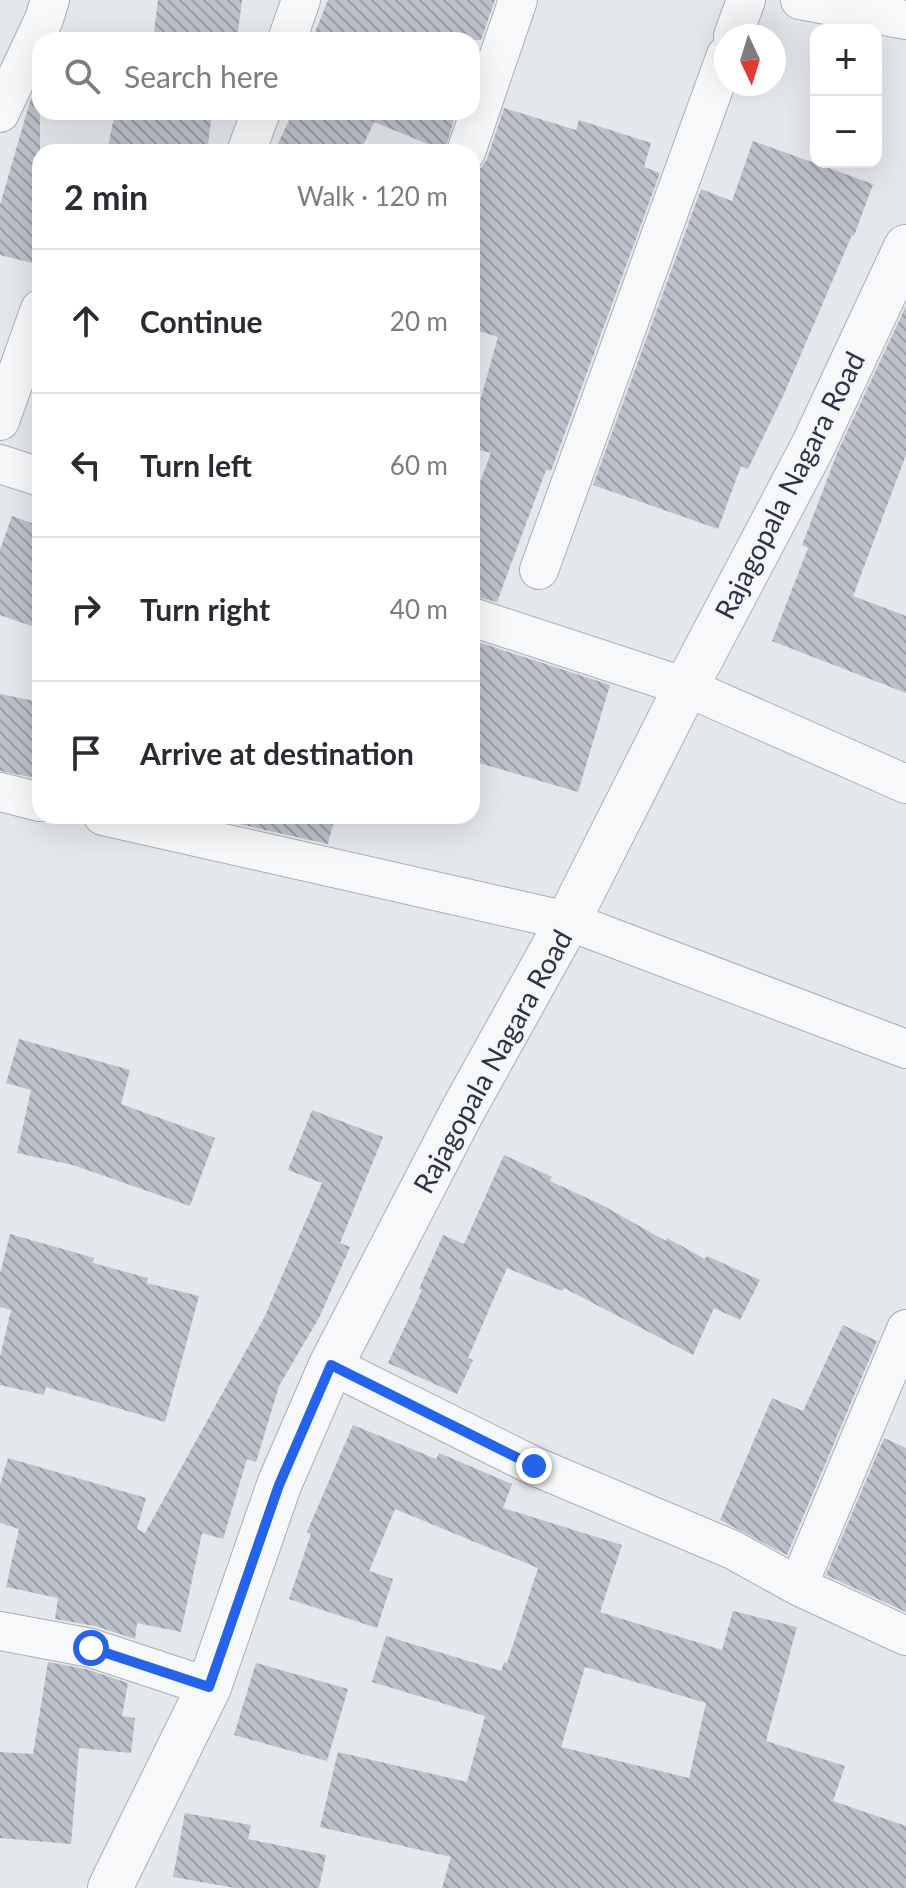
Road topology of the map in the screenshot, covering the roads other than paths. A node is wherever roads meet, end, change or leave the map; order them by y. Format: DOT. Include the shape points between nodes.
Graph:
graph roads {
  1 [pos="50,0"];
  2 [pos="301,0"];
  3 [pos="518,0"];
  4 [pos="746,0"];
  5 [pos="800,0"];
  6 [pos="906,20"];
  7 [pos="737,24"];
  8 [pos="38,32"];
  9 [pos="290,32"];
  10 [pos="32,45"];
  11 [pos="714,88"];
  12 [pos="480,111"];
  13 [pos="0,113"];
  14 [pos="258,120"];
  15 [pos="477,120"];
  16 [pos="249,144"];
  17 [pos="469,144"];
  18 [pos="906,247"];
  19 [pos="32,331"];
  20 [pos="0,421"];
  21 [pos="0,464"];
  22 [pos="32,474"];
  23 [pos="539,570"];
  24 [pos="480,620"];
  25 [pos="686,687"];
  26 [pos="906,784"];
  27 [pos="0,792"];
  28 [pos="32,800"];
  29 [pos="138,824"];
  30 [pos="568,921"];
  31 [pos="906,1049"];
  32 [pos="906,1329"];
  33 [pos="331,1365"];
  34 [pos="798,1586"];
  35 [pos="0,1631"];
  36 [pos="906,1636"];
  37 [pos="209,1687"];
  38 [pos="110,1888"];
  1 -- 8 [label="street"];
  2 -- 9 [label="street"];
  3 -- 12 [label="street"];
  4 -- 7 [label="street"];
  5 -- 6 [label="street"];
  10 -- 13 [label="street"];
  11 -- 23 [label="street"];
  14 -- 16 [label="street"];
  15 -- 17 [label="street"];
  18 -- 25 [label="street, Rajagopala Nagara Road" via="813,446"];
  19 -- 20 [label="street"];
  21 -- 22 [label="street"];
  24 -- 25 [label="street"];
  25 -- 26 [label="street"];
  25 -- 30 [label="street, Rajagopala Nagara Road"];
  27 -- 28 [label="street"];
  29 -- 30 [label="street"];
  30 -- 31 [label="street"];
  30 -- 33 [label="street, Rajagopala Nagara Road"];
  32 -- 34 [label="street"];
  33 -- 34 [label="street" via="534,1466 733,1550"];
  33 -- 37 [label="street, Rajagopala Nagara Road" via="279,1485"];
  34 -- 36 [label="street"];
  35 -- 37 [label="street" via="91,1648"];
  37 -- 38 [label="street, Rajagopala Nagara Road"];
}
